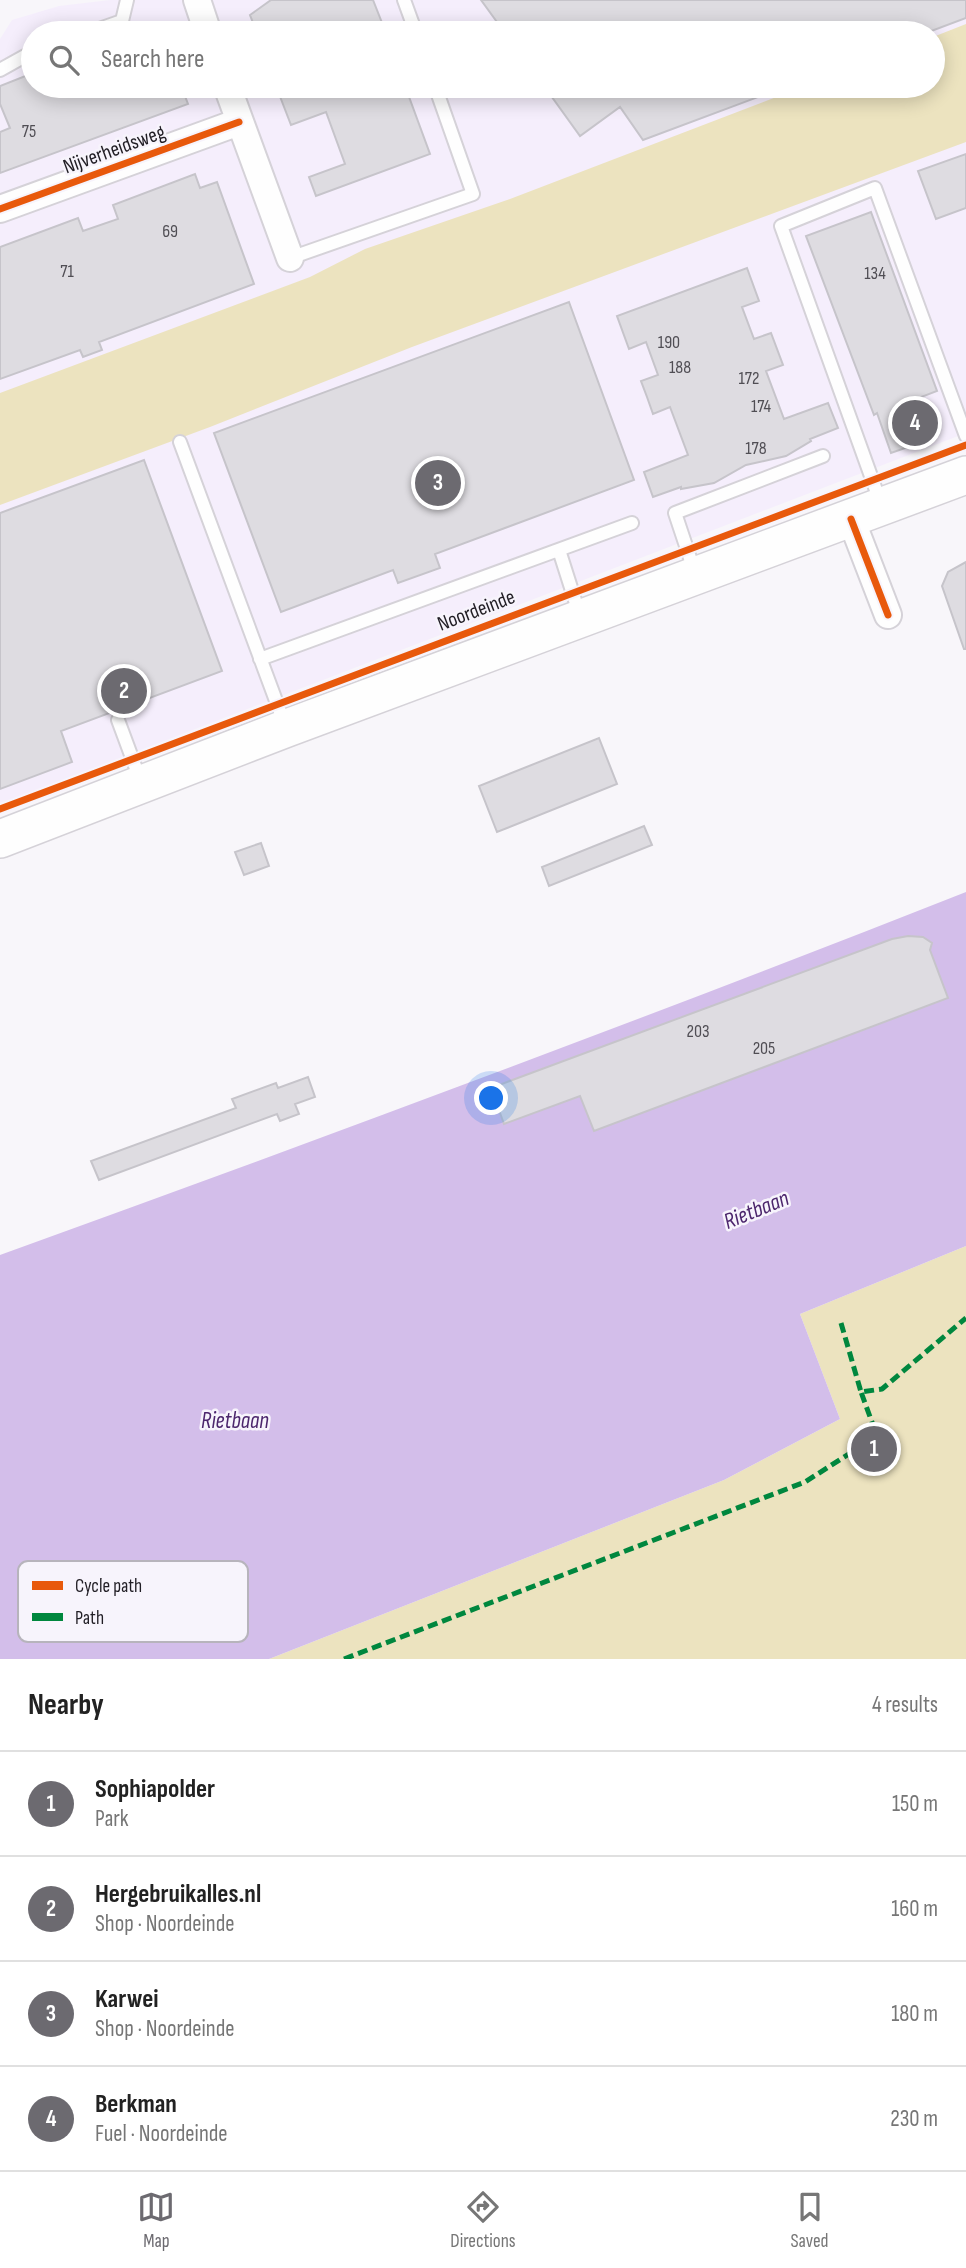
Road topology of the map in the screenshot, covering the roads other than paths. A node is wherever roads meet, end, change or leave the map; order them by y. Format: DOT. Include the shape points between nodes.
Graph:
graph roads {
  1 [pos="127,0"];
  2 [pos="197,0"];
  3 [pos="404,0"];
  4 [pos="122,21"];
  5 [pos="204,21"];
  6 [pos="412,21"];
  7 [pos="21,58"];
  8 [pos="0,70"];
  9 [pos="231,98"];
  10 [pos="439,98"];
  11 [pos="239,122"];
  12 [pos="0,209"];
  13 [pos="290,258"];
  14 [pos="966,436"];
  15 [pos="180,442"];
  16 [pos="823,456"];
  17 [pos="966,475"];
  18 [pos="866,513"];
  19 [pos="632,523"];
  20 [pos="559,550"];
  21 [pos="696,576"];
  22 [pos="888,615"];
  23 [pos="581,619"];
  24 [pos="260,659"];
  25 [pos="118,720"];
  26 [pos="287,728"];
  27 [pos="142,784"];
  28 [pos="0,839"];
  1 -- 4 [label="lane"];
  2 -- 5 [label="street"];
  3 -- 6 [label="lane"];
  7 -- 8 [label="lane"];
  9 -- 11 [label="street"];
  10 -- 13 [label="lane" via="473,194"];
  11 -- 12 [label="street, Nijverheidsweg"];
  11 -- 13 [label="street"];
  14 -- 18 [label="lane" via="875,188 781,226"];
  15 -- 24 [label="lane"];
  16 -- 21 [label="lane" via="675,513"];
  17 -- 18 [label="main road"];
  18 -- 21 [label="main road"];
  18 -- 22 [label="street"];
  19 -- 20 [label="lane"];
  20 -- 23 [label="lane"];
  20 -- 24 [label="lane"];
  21 -- 23 [label="main road"];
  23 -- 26 [label="main road"];
  24 -- 26 [label="lane"];
  25 -- 27 [label="lane"];
  26 -- 27 [label="main road"];
  27 -- 28 [label="main road"];
}
